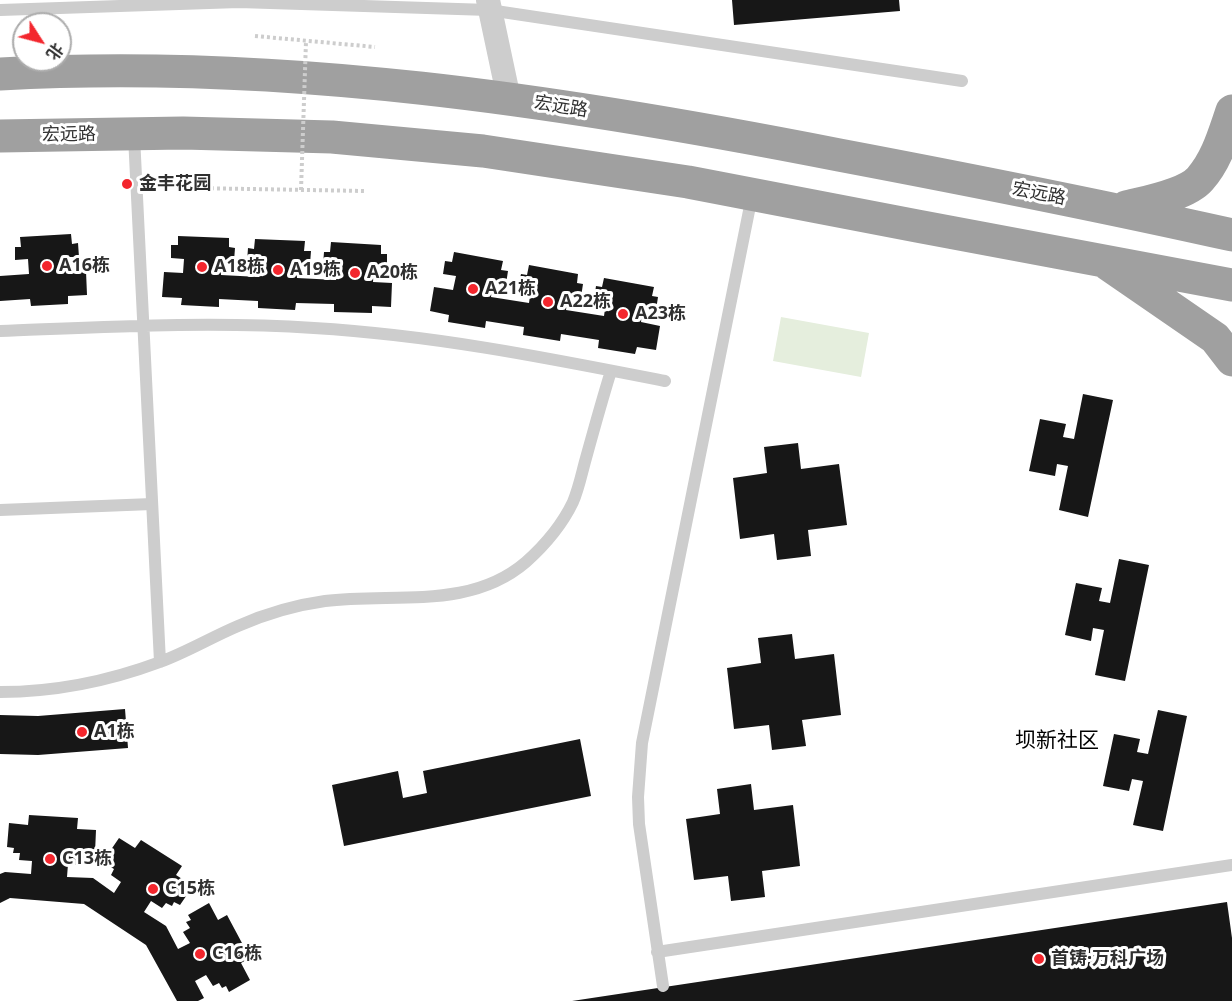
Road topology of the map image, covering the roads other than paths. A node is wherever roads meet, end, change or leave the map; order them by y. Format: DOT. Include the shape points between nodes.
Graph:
graph roads {
  1 [pos="488,5"];
  2 [pos="0,10"];
  3 [pos="0,74"];
  4 [pos="962,81"];
  5 [pos="509,99"];
  6 [pos="1232,111"];
  7 [pos="134,134"];
  8 [pos="0,136"];
  9 [pos="752,194"];
  10 [pos="1115,209"];
  11 [pos="1232,235"];
  12 [pos="1100,259"];
  13 [pos="1232,285"];
  14 [pos="143,325"];
  15 [pos="0,331"];
  16 [pos="1232,360"];
  17 [pos="611,371"];
  18 [pos="665,381"];
  19 [pos="152,504"];
  20 [pos="0,510"];
  21 [pos="160,662"];
  22 [pos="0,692"];
  23 [pos="1232,865"];
  24 [pos="657,952"];
  25 [pos="663,986"];
  1 -- 2 [label="lane" via="239,2"];
  1 -- 4 [label="lane"];
  1 -- 5 [label="street"];
  3 -- 5 [label="highway, 宏远路" via="67,70 233,74"];
  5 -- 10 [label="highway, 宏远路" via="703,128"];
  6 -- 10 [label="highway" via="1220,148 1199,181 1166,198"];
  7 -- 8 [label="highway, 宏远路"];
  7 -- 9 [label="highway, 宏远路" via="332,137 483,151"];
  7 -- 14 [label="lane"];
  9 -- 12 [label="highway, 宏远路"];
  9 -- 24 [label="lane" via="642,743 639,824"];
  10 -- 11 [label="highway, 宏远路"];
  12 -- 13 [label="highway, 宏远路"];
  12 -- 16 [label="highway" via="1215,338"];
  14 -- 15 [label="lane"];
  14 -- 17 [label="lane" via="258,325 373,332 487,347"];
  14 -- 19 [label="lane"];
  17 -- 18 [label="lane"];
  17 -- 21 [label="lane" via="574,501 553,535 524,563 490,584 452,596 368,597 280,610"];
  19 -- 20 [label="lane"];
  19 -- 21 [label="lane"];
  21 -- 22 [label="lane" via="64,687"];
  23 -- 24 [label="lane"];
  24 -- 25 [label="lane"];
}
